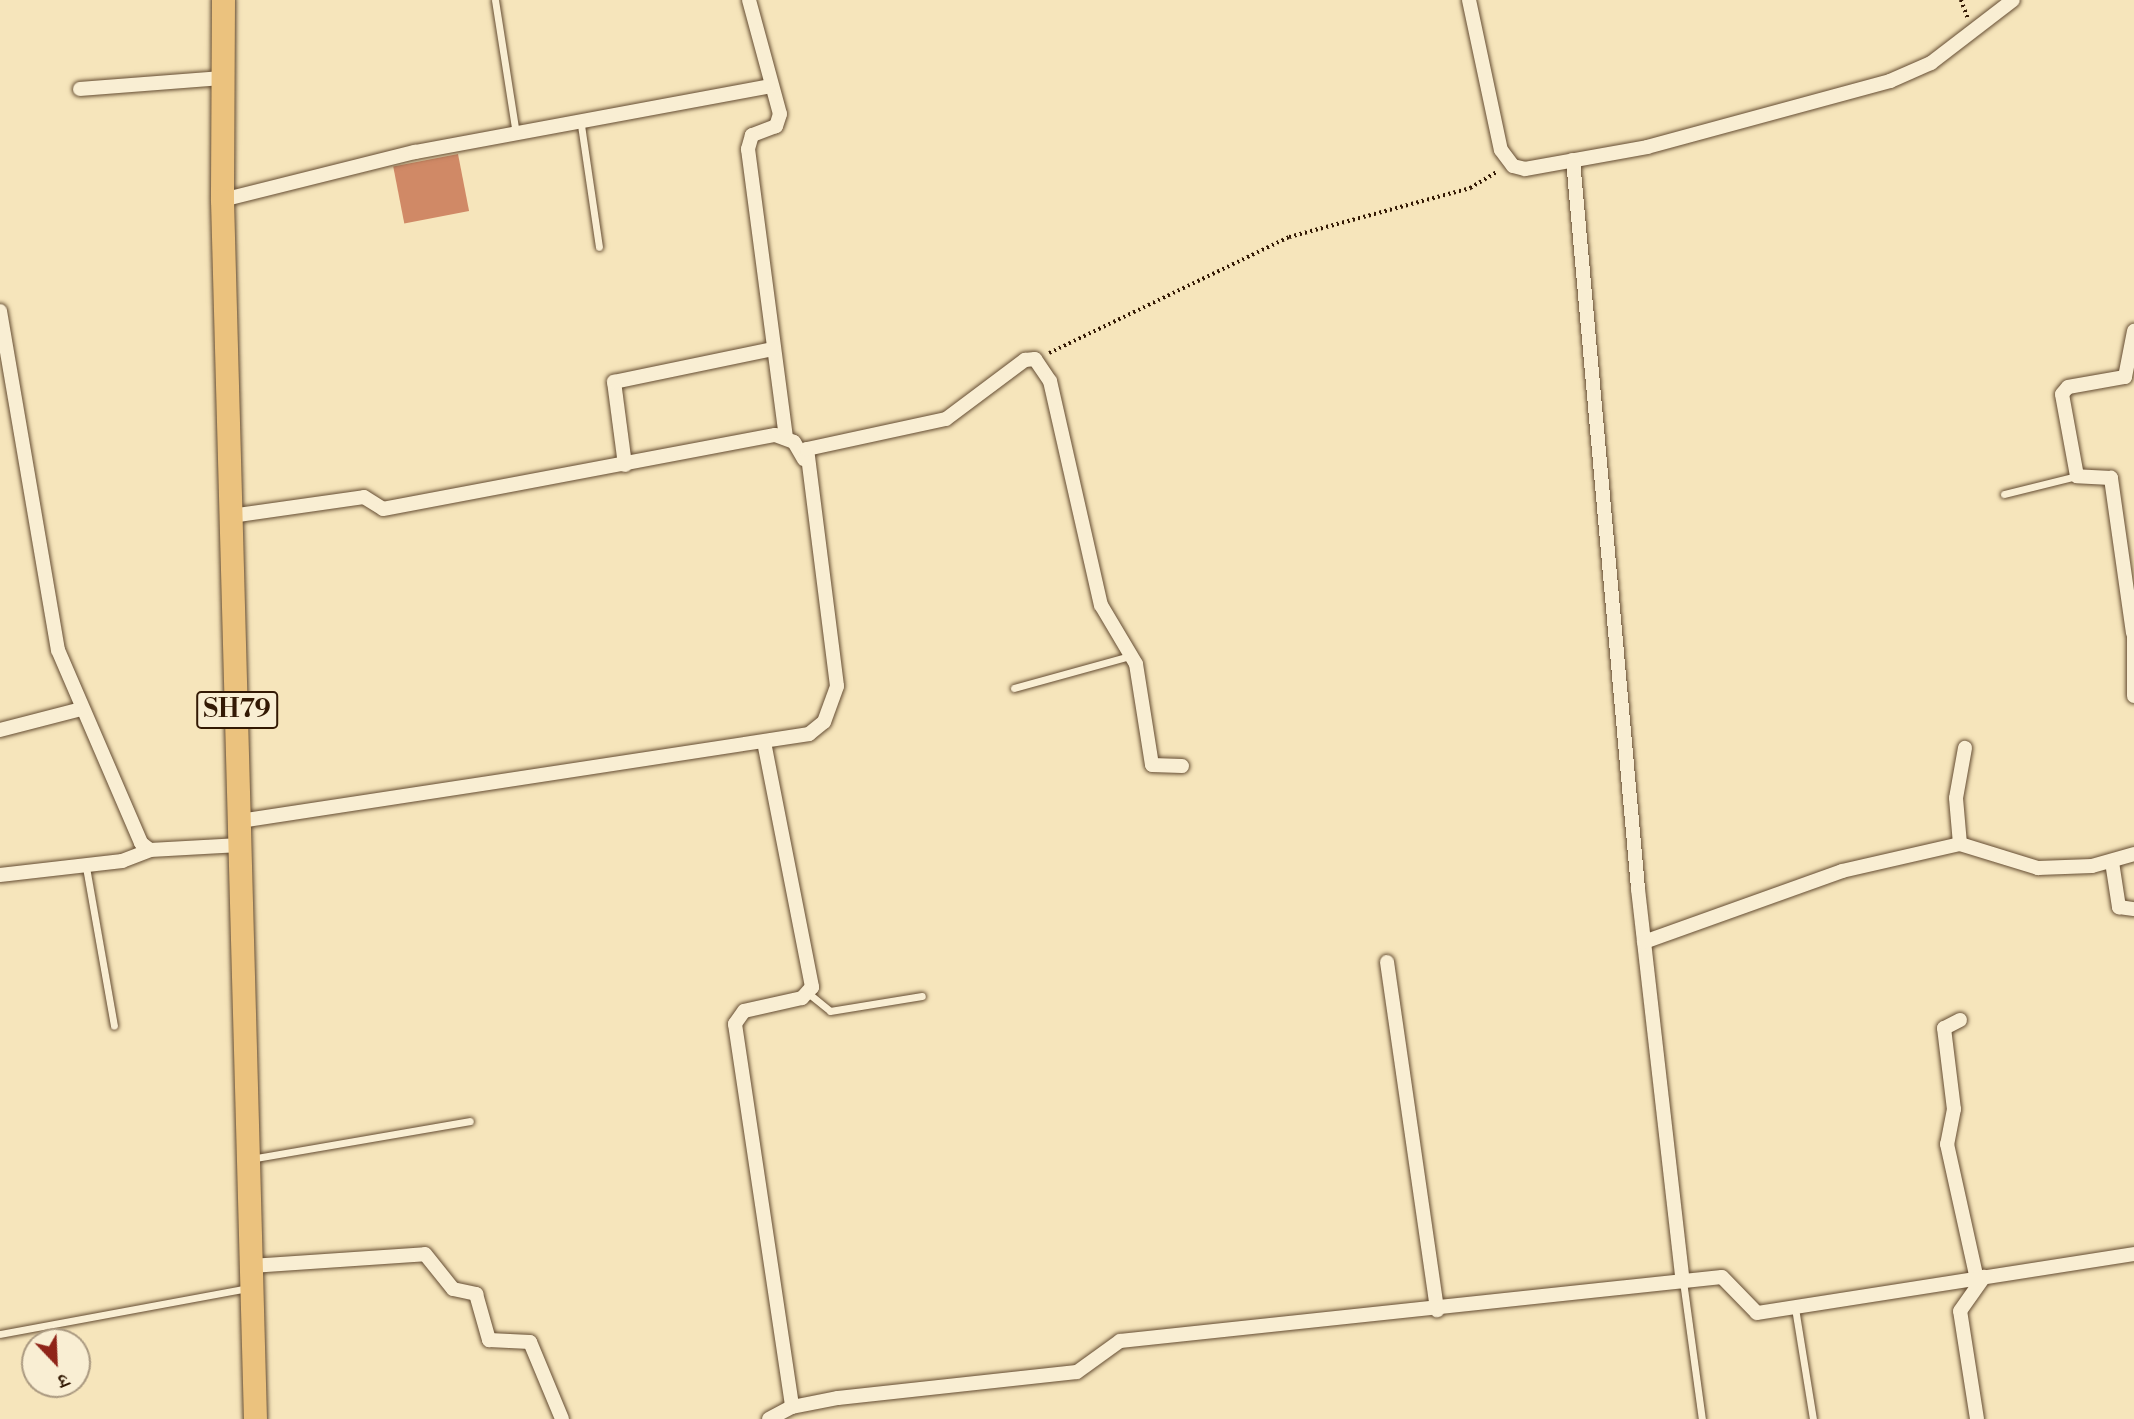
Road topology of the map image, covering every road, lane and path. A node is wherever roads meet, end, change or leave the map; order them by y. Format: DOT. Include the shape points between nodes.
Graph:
graph roads {
  1 [pos="223,0"];
  2 [pos="495,0"];
  3 [pos="749,0"];
  4 [pos="1469,0"];
  5 [pos="2013,0"];
  6 [pos="222,78"];
  7 [pos="771,86"];
  8 [pos="80,89"];
  9 [pos="581,125"];
  10 [pos="516,135"];
  11 [pos="1504,158"];
  12 [pos="1573,160"];
  13 [pos="222,200"];
  14 [pos="599,247"];
  15 [pos="0,311"];
  16 [pos="2134,331"];
  17 [pos="773,349"];
  18 [pos="1035,359"];
  19 [pos="786,436"];
  20 [pos="804,458"];
  21 [pos="625,465"];
  22 [pos="2077,476"];
  23 [pos="2004,494"];
  24 [pos="231,516"];
  25 [pos="2134,633"];
  26 [pos="1129,656"];
  27 [pos="1014,688"];
  28 [pos="2134,696"];
  29 [pos="81,709"];
  30 [pos="0,730"];
  31 [pos="764,742"];
  32 [pos="1965,748"];
  33 [pos="1182,766"];
  34 [pos="240,821"];
  35 [pos="1960,844"];
  36 [pos="240,845"];
  37 [pos="150,850"];
  38 [pos="2134,855"];
  39 [pos="2112,862"];
  40 [pos="86,867"];
  41 [pos="0,875"];
  42 [pos="2134,909"];
  43 [pos="1644,942"];
  44 [pos="1387,962"];
  45 [pos="808,993"];
  46 [pos="922,996"];
  47 [pos="1961,1020"];
  48 [pos="114,1026"];
  49 [pos="470,1121"];
  50 [pos="248,1159"];
  51 [pos="2134,1254"];
  52 [pos="251,1277"];
  53 [pos="1980,1278"];
  54 [pos="1683,1281"];
  55 [pos="1795,1307"];
  56 [pos="1437,1310"];
  57 [pos="0,1334"];
  58 [pos="792,1407"];
  59 [pos="256,1419"];
  60 [pos="562,1419"];
  61 [pos="769,1419"];
  62 [pos="1702,1419"];
  63 [pos="1813,1419"];
  64 [pos="1977,1419"];
  1 -- 6 [label="main road, SH79"];
  2 -- 10 [label="lane"];
  3 -- 7 [label="street"];
  4 -- 11 [label="street"];
  5 -- 12 [label="street" via="1914,73 1647,147"];
  6 -- 8 [label="street"];
  6 -- 13 [label="main road, SH79"];
  7 -- 9 [label="street"];
  7 -- 17 [label="street" via="779,122 752,135 748,149"];
  9 -- 10 [label="street"];
  9 -- 14 [label="lane"];
  10 -- 13 [label="street" via="391,157"];
  11 -- 12 [label="street" via="1525,169"];
  11 -- 18 [label="path" via="1497,172 1470,188 1289,237"];
  12 -- 43 [label="street"];
  13 -- 24 [label="main road, SH79"];
  15 -- 29 [label="street" via="58,650"];
  16 -- 22 [label="street" via="2125,377 2063,389"];
  17 -- 19 [label="street"];
  17 -- 21 [label="street" via="614,382"];
  18 -- 20 [label="street" via="1011,366 955,415 813,445"];
  18 -- 26 [label="street" via="1050,381 1101,605"];
  19 -- 20 [label="street"];
  19 -- 21 [label="street"];
  20 -- 31 [label="street" via="837,686 824,722 809,734"];
  21 -- 24 [label="street" via="383,509 364,497"];
  22 -- 23 [label="lane"];
  22 -- 25 [label="street" via="2111,478"];
  24 -- 34 [label="main road, SH79"];
  25 -- 28 [label="street"];
  26 -- 27 [label="lane"];
  26 -- 33 [label="street" via="1152,765"];
  29 -- 30 [label="street"];
  29 -- 37 [label="street"];
  31 -- 34 [label="street"];
  31 -- 45 [label="street" via="811,979"];
  32 -- 35 [label="street" via="1956,798"];
  34 -- 36 [label="main road, SH79"];
  35 -- 39 [label="street" via="1974,844 2028,867"];
  35 -- 43 [label="street" via="1842,871"];
  36 -- 37 [label="street"];
  36 -- 50 [label="main road, SH79"];
  37 -- 40 [label="street"];
  38 -- 39 [label="street"];
  39 -- 42 [label="street" via="2119,907"];
  40 -- 41 [label="street"];
  40 -- 48 [label="lane"];
  43 -- 54 [label="street"];
  44 -- 56 [label="street"];
  45 -- 46 [label="lane" via="830,1011"];
  45 -- 58 [label="street" via="744,1011 734,1024"];
  47 -- 53 [label="street" via="1944,1028 1954,1109 1947,1144"];
  49 -- 50 [label="lane"];
  50 -- 52 [label="main road, SH79"];
  51 -- 53 [label="street"];
  52 -- 57 [label="lane"];
  52 -- 59 [label="main road, SH79"];
  52 -- 60 [label="street" via="425,1254 453,1289 476,1294 489,1340 530,1342"];
  53 -- 55 [label="street"];
  53 -- 64 [label="street" via="1961,1311"];
  54 -- 55 [label="street" via="1727,1280 1757,1313"];
  54 -- 56 [label="street"];
  54 -- 62 [label="lane"];
  55 -- 63 [label="lane"];
  56 -- 58 [label="street" via="1120,1341 1077,1372"];
  58 -- 61 [label="street"];
}
